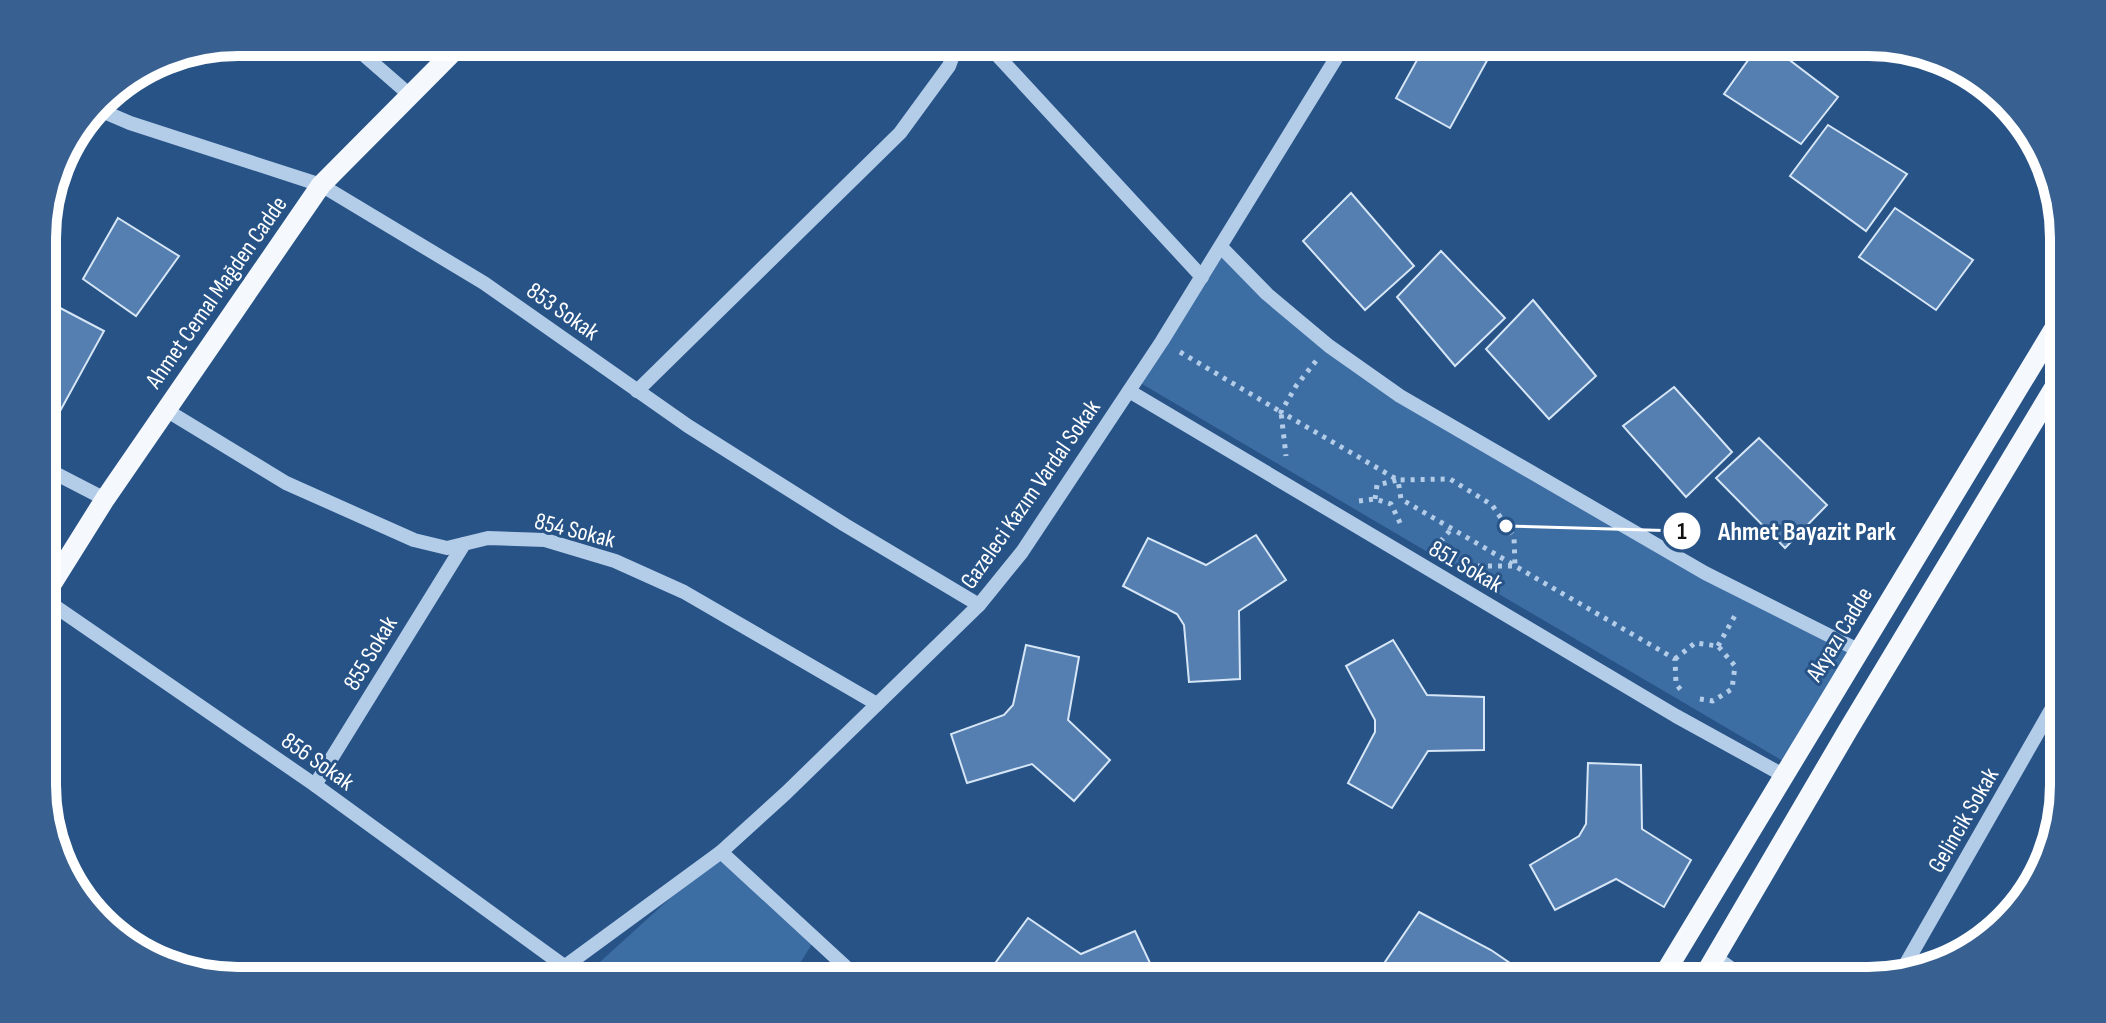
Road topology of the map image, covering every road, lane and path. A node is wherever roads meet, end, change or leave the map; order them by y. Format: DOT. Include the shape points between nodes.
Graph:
graph roads {
  1 [pos="365,56"];
  2 [pos="450,56"];
  3 [pos="953,56"];
  4 [pos="998,56"];
  5 [pos="1337,56"];
  6 [pos="411,96"];
  7 [pos="106,113"];
  8 [pos="321,185"];
  9 [pos="1221,247"];
  10 [pos="1202,277"];
  11 [pos="2050,336"];
  12 [pos="1162,341"];
  13 [pos="1329,346"];
  14 [pos="2025,377"];
  15 [pos="2050,381"];
  16 [pos="637,391"];
  17 [pos="1129,391"];
  18 [pos="2050,395"];
  19 [pos="166,410"];
  20 [pos="1281,412"];
  21 [pos="1292,465"];
  22 [pos="56,474"];
  23 [pos="1398,480"];
  24 [pos="105,499"];
  25 [pos="1375,499"];
  26 [pos="1401,499"];
  27 [pos="1352,502"];
  28 [pos="1391,504"];
  29 [pos="464,544"];
  30 [pos="1421,565"];
  31 [pos="1468,566"];
  32 [pos="1515,566"];
  33 [pos="56,577"];
  34 [pos="1746,595"];
  35 [pos="979,605"];
  36 [pos="56,607"];
  37 [pos="1718,646"];
  38 [pos="1860,651"];
  39 [pos="1675,659"];
  40 [pos="877,704"];
  41 [pos="2050,712"];
  42 [pos="1783,775"];
  43 [pos="315,785"];
  44 [pos="721,852"];
  45 [pos="1715,957"];
  46 [pos="1907,962"];
  47 [pos="564,966"];
  48 [pos="846,967"];
  49 [pos="1668,967"];
  50 [pos="1709,967"];
  51 [pos="1729,967"];
  1 -- 6 [label="street"];
  2 -- 6 [label="main road, Ahmet Cemal Mağden Cadde"];
  3 -- 16 [label="street" via="900,133"];
  4 -- 10 [label="street"];
  5 -- 9 [label="street, Gazeleci Kazım Vardal Sokak"];
  6 -- 8 [label="main road, Ahmet Cemal Mağden Cadde"];
  7 -- 8 [label="street, 853 Sokak"];
  8 -- 16 [label="street, 853 Sokak" via="484,283"];
  8 -- 19 [label="main road, Ahmet Cemal Mağden Cadde"];
  9 -- 10 [label="street, Gazeleci Kazım Vardal Sokak"];
  9 -- 13 [label="street"];
  10 -- 12 [label="street, Gazeleci Kazım Vardal Sokak"];
  11 -- 14 [label="main road, Akyazı Cadde"];
  12 -- 17 [label="street, Gazeleci Kazım Vardal Sokak"];
  12 -- 20 [label="path"];
  13 -- 20 [label="path"];
  13 -- 34 [label="street" via="1400,396"];
  14 -- 15 [label="main road"];
  14 -- 38 [label="main road, Akyazı Cadde"];
  16 -- 35 [label="street, 853 Sokak"];
  17 -- 30 [label="street, 851 Sokak"];
  17 -- 35 [label="street, Gazeleci Kazım Vardal Sokak" via="1022,552"];
  18 -- 45 [label="main road"];
  19 -- 24 [label="main road, Ahmet Cemal Mağden Cadde"];
  19 -- 29 [label="street, 854 Sokak" via="300,489 414,540 447,548"];
  20 -- 21 [label="path" via="1284,453"];
  20 -- 23 [label="path"];
  22 -- 24 [label="street"];
  23 -- 25 [label="path" via="1377,485"];
  23 -- 26 [label="path"];
  23 -- 32 [label="path" via="1450,479 1492,505 1514,537"];
  24 -- 33 [label="main road, Ahmet Cemal Mağden Cadde"];
  25 -- 27 [label="path"];
  25 -- 28 [label="path"];
  26 -- 28 [label="path"];
  26 -- 32 [label="path"];
  28 -- 30 [label="path"];
  29 -- 40 [label="street, 854 Sokak" via="488,538 545,540 615,561 684,592"];
  29 -- 43 [label="street, 855 Sokak"];
  30 -- 42 [label="street, 851 Sokak"];
  31 -- 32 [label="path"];
  32 -- 39 [label="path"];
  34 -- 37 [label="path"];
  34 -- 38 [label="street"];
  35 -- 40 [label="street, Gazeleci Kazım Vardal Sokak"];
  36 -- 43 [label="street, 856 Sokak"];
  37 -- 39 [label="path" via="1695,643"];
  37 -- 39 [label="path" via="1735,666 1732,689 1713,701 1688,697 1676,684"];
  38 -- 42 [label="main road, Akyazı Cadde"];
  40 -- 44 [label="street, Gazeleci Kazım Vardal Sokak"];
  41 -- 46 [label="street, Gelincik Sokak"];
  42 -- 49 [label="main road, Akyazı Cadde"];
  43 -- 47 [label="street, 856 Sokak"];
  44 -- 47 [label="street, Gazeleci Kazım Vardal Sokak"];
  44 -- 48 [label="street"];
  45 -- 50 [label="main road"];
  45 -- 51 [label="street"];
}
